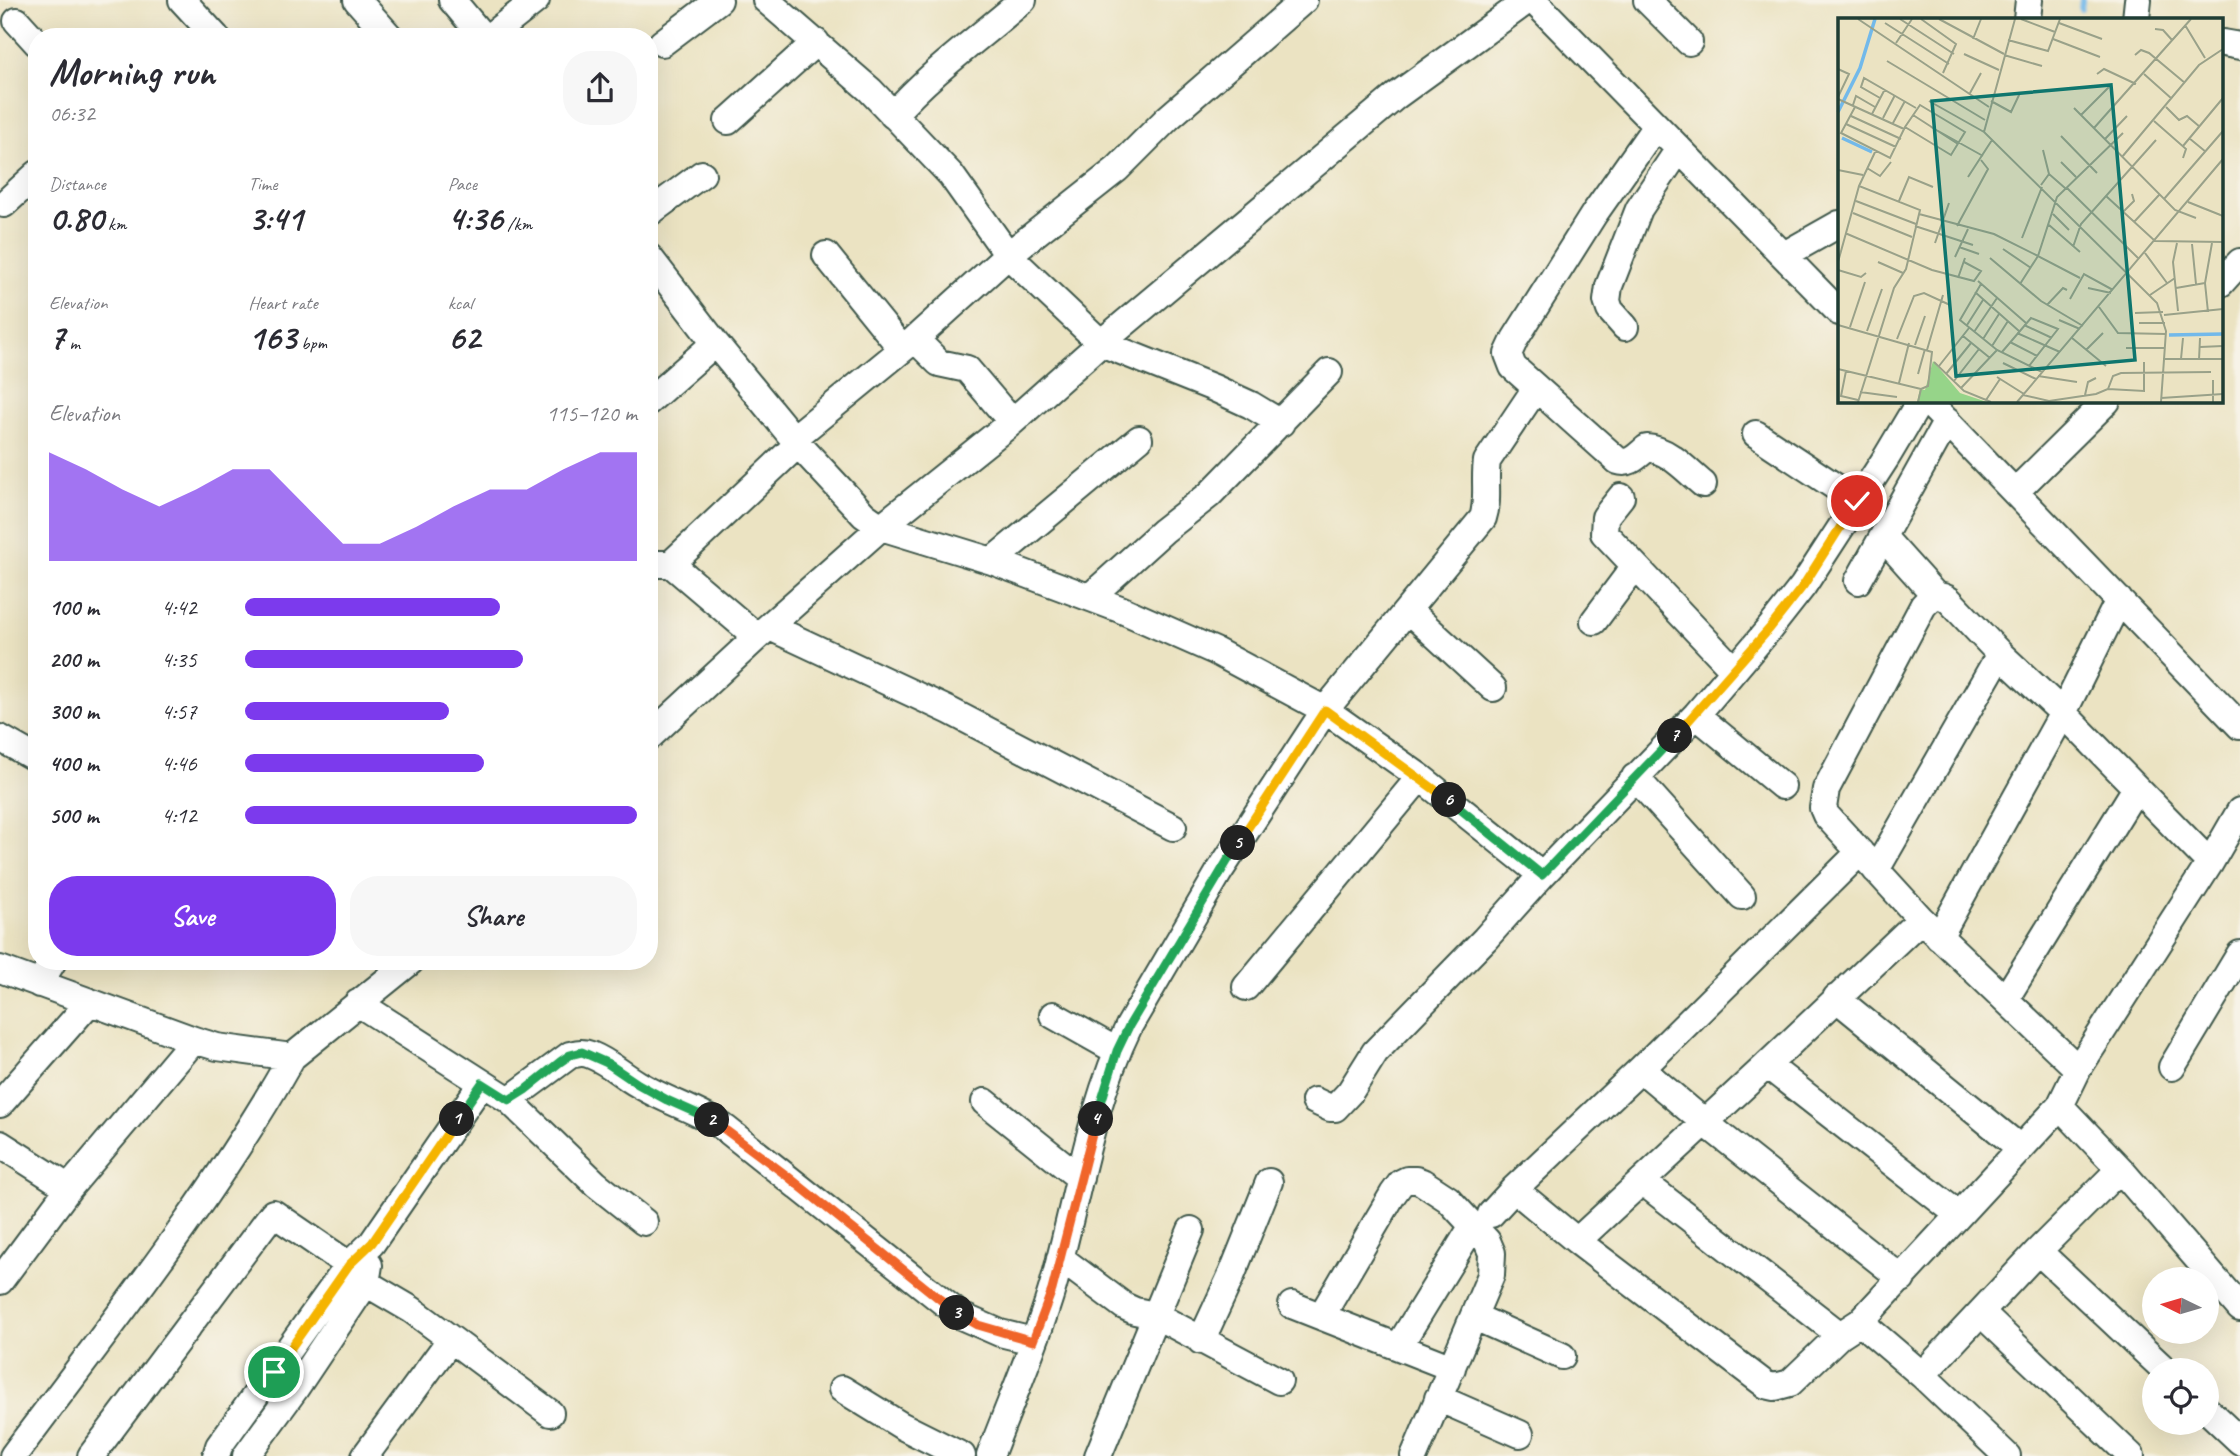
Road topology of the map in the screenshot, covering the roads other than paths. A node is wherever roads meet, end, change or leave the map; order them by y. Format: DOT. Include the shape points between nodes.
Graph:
graph roads {
  1 [pos="182,0"];
  2 [pos="357,0"];
  3 [pos="452,0"];
  4 [pos="536,0"];
  5 [pos="719,0"];
  6 [pos="766,0"];
  7 [pos="1023,0"];
  8 [pos="1304,0"];
  9 [pos="1530,0"];
  10 [pos="1647,0"];
  11 [pos="2029,0"];
  12 [pos="2138,0"];
  13 [pos="2027,18"];
  14 [pos="2136,18"];
  15 [pos="17,21"];
  16 [pos="208,28"];
  17 [pos="382,28"];
  18 [pos="475,28"];
  19 [pos="500,28"];
  20 [pos="28,33"];
  21 [pos="816,42"];
  22 [pos="1689,42"];
  23 [pos="662,43"];
  24 [pos="893,115"];
  25 [pos="728,121"];
  26 [pos="1656,126"];
  27 [pos="1679,149"];
  28 [pos="702,174"];
  29 [pos="28,182"];
  30 [pos="4,204"];
  31 [pos="658,206"];
  32 [pos="1838,225"];
  33 [pos="1008,255"];
  34 [pos="1784,255"];
  35 [pos="826,256"];
  36 [pos="2240,262"];
  37 [pos="658,269"];
  38 [pos="2222,281"];
  39 [pos="1838,311"];
  40 [pos="1625,327"];
  41 [pos="715,343"];
  42 [pos="1101,343"];
  43 [pos="909,344"];
  44 [pos="1329,372"];
  45 [pos="1536,388"];
  46 [pos="658,393"];
  47 [pos="1919,402"];
  48 [pos="1928,402"];
  49 [pos="2106,402"];
  50 [pos="1947,421"];
  51 [pos="1012,422"];
  52 [pos="1281,423"];
  53 [pos="1756,435"];
  54 [pos="1139,439"];
  55 [pos="796,441"];
  56 [pos="1703,484"];
  57 [pos="2016,491"];
  58 [pos="1621,497"];
  59 [pos="1857,501"];
  60 [pos="881,527"];
  61 [pos="1883,537"];
  62 [pos="992,561"];
  63 [pos="660,564"];
  64 [pos="1635,566"];
  65 [pos="1858,581"];
  66 [pos="1936,595"];
  67 [pos="1090,597"];
  68 [pos="2119,600"];
  69 [pos="1409,611"];
  70 [pos="1594,621"];
  71 [pos="763,632"];
  72 [pos="2000,654"];
  73 [pos="1734,670"];
  74 [pos="1493,688"];
  75 [pos="1325,710"];
  76 [pos="2063,713"];
  77 [pos="1696,715"];
  78 [pos="2240,726"];
  79 [pos="658,729"];
  80 [pos="0,738"];
  81 [pos="28,754"];
  82 [pos="1420,777"];
  83 [pos="1635,777"];
  84 [pos="1782,786"];
  85 [pos="2136,788"];
  86 [pos="2240,811"];
  87 [pos="1174,827"];
  88 [pos="1868,861"];
  89 [pos="2210,863"];
  90 [pos="1542,875"];
  91 [pos="1742,896"];
  92 [pos="1930,928"];
  93 [pos="2240,954"];
  94 [pos="0,969"];
  95 [pos="48,970"];
  96 [pos="397,970"];
  97 [pos="39,984"];
  98 [pos="1245,987"];
  99 [pos="1836,998"];
  100 [pos="2006,998"];
  101 [pos="89,1003"];
  102 [pos="358,1003"];
  103 [pos="1053,1016"];
  104 [pos="194,1040"];
  105 [pos="1117,1051"];
  106 [pos="292,1057"];
  107 [pos="1768,1065"];
  108 [pos="2172,1067"];
  109 [pos="1641,1069"];
  110 [pos="2078,1069"];
  111 [pos="482,1083"];
  112 [pos="509,1100"];
  113 [pos="1315,1101"];
  114 [pos="985,1102"];
  115 [pos="0,1104"];
  116 [pos="2060,1106"];
  117 [pos="1704,1122"];
  118 [pos="0,1144"];
  119 [pos="2020,1149"];
  120 [pos="2120,1169"];
  121 [pos="1080,1178"];
  122 [pos="1269,1182"];
  123 [pos="1643,1182"];
  124 [pos="69,1188"];
  125 [pos="1514,1189"];
  126 [pos="1959,1215"];
  127 [pos="1482,1220"];
  128 [pos="644,1222"];
  129 [pos="1191,1230"];
  130 [pos="1577,1241"];
  131 [pos="2038,1251"];
  132 [pos="1060,1258"];
  133 [pos="357,1274"];
  134 [pos="1902,1279"];
  135 [pos="0,1282"];
  136 [pos="1292,1305"];
  137 [pos="2240,1308"];
  138 [pos="1982,1314"];
  139 [pos="1155,1315"];
  140 [pos="1322,1315"];
  141 [pos="1475,1317"];
  142 [pos="1850,1328"];
  143 [pos="451,1339"];
  144 [pos="1033,1341"];
  145 [pos="1201,1341"];
  146 [pos="1399,1346"];
  147 [pos="1562,1356"];
  148 [pos="2152,1358"];
  149 [pos="1452,1368"];
  150 [pos="274,1372"];
  151 [pos="1922,1376"];
  152 [pos="1279,1381"];
  153 [pos="295,1389"];
  154 [pos="842,1389"];
  155 [pos="1438,1398"];
  156 [pos="550,1413"];
  157 [pos="2219,1421"];
  158 [pos="1520,1434"];
  159 [pos="2240,1441"];
  160 [pos="13,1456"];
  161 [pos="91,1456"];
  162 [pos="216,1456"];
  163 [pos="246,1456"];
  164 [pos="365,1456"];
  165 [pos="962,1456"];
  166 [pos="990,1456"];
  167 [pos="1098,1456"];
  168 [pos="1414,1456"];
  169 [pos="2007,1456"];
  170 [pos="2131,1456"];
  1 -- 16 [label="street"];
  2 -- 17 [label="street"];
  3 -- 18 [label="street"];
  4 -- 19 [label="street"];
  5 -- 23 [label="street"];
  6 -- 21 [label="street"];
  7 -- 24 [label="street" via="940,67"];
  8 -- 33 [label="street" via="1168,118 1117,169"];
  9 -- 26 [label="street"];
  9 -- 42 [label="street" via="1396,96"];
  10 -- 22 [label="street"];
  11 -- 13 [label="street"];
  12 -- 14 [label="street"];
  15 -- 20 [label="street"];
  21 -- 24 [label="street"];
  21 -- 25 [label="street"];
  24 -- 33 [label="street" via="951,175"];
  26 -- 27 [label="street"];
  26 -- 45 [label="street" via="1512,344 1508,354 1513,367"];
  27 -- 34 [label="street"];
  27 -- 40 [label="street" via="1639,209 1609,286 1610,310"];
  28 -- 31 [label="street"];
  29 -- 30 [label="street"];
  32 -- 34 [label="street"];
  33 -- 42 [label="street"];
  33 -- 43 [label="street"];
  34 -- 39 [label="street"];
  35 -- 43 [label="street"];
  36 -- 38 [label="street"];
  37 -- 41 [label="street"];
  41 -- 46 [label="street"];
  41 -- 55 [label="street"];
  42 -- 51 [label="street"];
  42 -- 52 [label="street" via="1214,388"];
  43 -- 51 [label="street" via="939,363 967,369"];
  43 -- 55 [label="street"];
  44 -- 52 [label="street"];
  45 -- 56 [label="street" via="1618,461 1631,461 1647,448 1655,448"];
  45 -- 69 [label="street" via="1487,461 1483,518"];
  47 -- 59 [label="street"];
  48 -- 50 [label="street"];
  49 -- 57 [label="street"];
  50 -- 57 [label="street"];
  50 -- 61 [label="street"];
  51 -- 60 [label="street"];
  52 -- 67 [label="street" via="1209,495"];
  53 -- 59 [label="street"];
  54 -- 62 [label="street"];
  55 -- 60 [label="street" via="854,506"];
  55 -- 63 [label="street"];
  57 -- 68 [label="street"];
  58 -- 64 [label="street" via="1605,517 1604,533"];
  59 -- 73 [label="street" via="1803,586"];
  60 -- 62 [label="street"];
  60 -- 71 [label="street"];
  61 -- 65 [label="street"];
  61 -- 66 [label="street"];
  62 -- 67 [label="street"];
  63 -- 71 [label="street"];
  64 -- 70 [label="street"];
  64 -- 73 [label="street"];
  66 -- 72 [label="street" via="1949,600"];
  66 -- 88 [label="street" via="1923,606 1823,800 1826,815"];
  67 -- 75 [label="street" via="1215,651"];
  68 -- 76 [label="street"];
  68 -- 78 [label="street"];
  69 -- 74 [label="street"];
  69 -- 75 [label="street"];
  71 -- 79 [label="street"];
  71 -- 87 [label="street" via="950,711"];
  72 -- 76 [label="street"];
  72 -- 88 [label="street"];
  73 -- 77 [label="street"];
  75 -- 82 [label="street"];
  75 -- 105 [label="street" via="1219,872"];
  76 -- 85 [label="street"];
  76 -- 92 [label="street"];
  77 -- 83 [label="street"];
  77 -- 84 [label="street"];
  80 -- 81 [label="street"];
  82 -- 90 [label="street"];
  82 -- 98 [label="street"];
  83 -- 90 [label="street"];
  83 -- 91 [label="street"];
  85 -- 89 [label="street"];
  85 -- 100 [label="street"];
  86 -- 89 [label="street"];
  88 -- 92 [label="street"];
  88 -- 109 [label="street"];
  89 -- 110 [label="street"];
  90 -- 113 [label="street" via="1375,1052 1335,1108"];
  92 -- 99 [label="street"];
  92 -- 100 [label="street"];
  93 -- 108 [label="street"];
  94 -- 97 [label="street"];
  95 -- 97 [label="street"];
  96 -- 102 [label="street"];
  97 -- 101 [label="street"];
  99 -- 107 [label="street"];
  99 -- 119 [label="street"];
  100 -- 110 [label="street"];
  101 -- 104 [label="street"];
  101 -- 115 [label="street"];
  102 -- 106 [label="street"];
  102 -- 111 [label="street"];
  103 -- 105 [label="street"];
  104 -- 106 [label="street"];
  104 -- 124 [label="street"];
  105 -- 121 [label="street"];
  106 -- 160 [label="street" via="245,1138"];
  107 -- 117 [label="street"];
  107 -- 126 [label="street"];
  109 -- 117 [label="street"];
  109 -- 125 [label="street"];
  110 -- 116 [label="street"];
  111 -- 112 [label="street"];
  111 -- 133 [label="street" via="372,1243"];
  112 -- 128 [label="street" via="596,1184"];
  112 -- 144 [label="street" via="570,1055 582,1052 593,1056 726,1129 961,1316"];
  114 -- 121 [label="street"];
  116 -- 119 [label="street"];
  116 -- 120 [label="street"];
  117 -- 123 [label="street"];
  117 -- 134 [label="street"];
  118 -- 124 [label="street"];
  119 -- 126 [label="street"];
  120 -- 131 [label="street"];
  120 -- 137 [label="street"];
  121 -- 132 [label="street"];
  122 -- 145 [label="street"];
  123 -- 130 [label="street"];
  123 -- 142 [label="street"];
  124 -- 135 [label="street"];
  125 -- 127 [label="street"];
  125 -- 130 [label="street"];
  126 -- 134 [label="street"];
  127 -- 140 [label="street" via="1423,1182 1407,1180"];
  127 -- 141 [label="street" via="1493,1263"];
  127 -- 146 [label="street"];
  129 -- 139 [label="street"];
  130 -- 142 [label="street" via="1766,1385 1790,1383"];
  131 -- 138 [label="street"];
  131 -- 148 [label="street"];
  132 -- 139 [label="street" via="1124,1306"];
  132 -- 144 [label="street"];
  133 -- 143 [label="street"];
  133 -- 150 [label="street"];
  133 -- 153 [label="street"];
  133 -- 161 [label="street" via="273,1213"];
  134 -- 142 [label="street"];
  136 -- 140 [label="street"];
  138 -- 151 [label="street"];
  138 -- 170 [label="street"];
  139 -- 145 [label="street"];
  139 -- 167 [label="street"];
  140 -- 146 [label="street"];
  141 -- 147 [label="street"];
  141 -- 149 [label="street"];
  142 -- 151 [label="street"];
  143 -- 156 [label="street"];
  143 -- 164 [label="street"];
  144 -- 166 [label="street"];
  145 -- 152 [label="street"];
  146 -- 149 [label="street"];
  149 -- 155 [label="street"];
  150 -- 153 [label="street"];
  150 -- 162 [label="street"];
  151 -- 169 [label="street"];
  153 -- 163 [label="street"];
  154 -- 165 [label="street"];
  155 -- 158 [label="street"];
  155 -- 168 [label="street"];
  157 -- 159 [label="street"];
}
